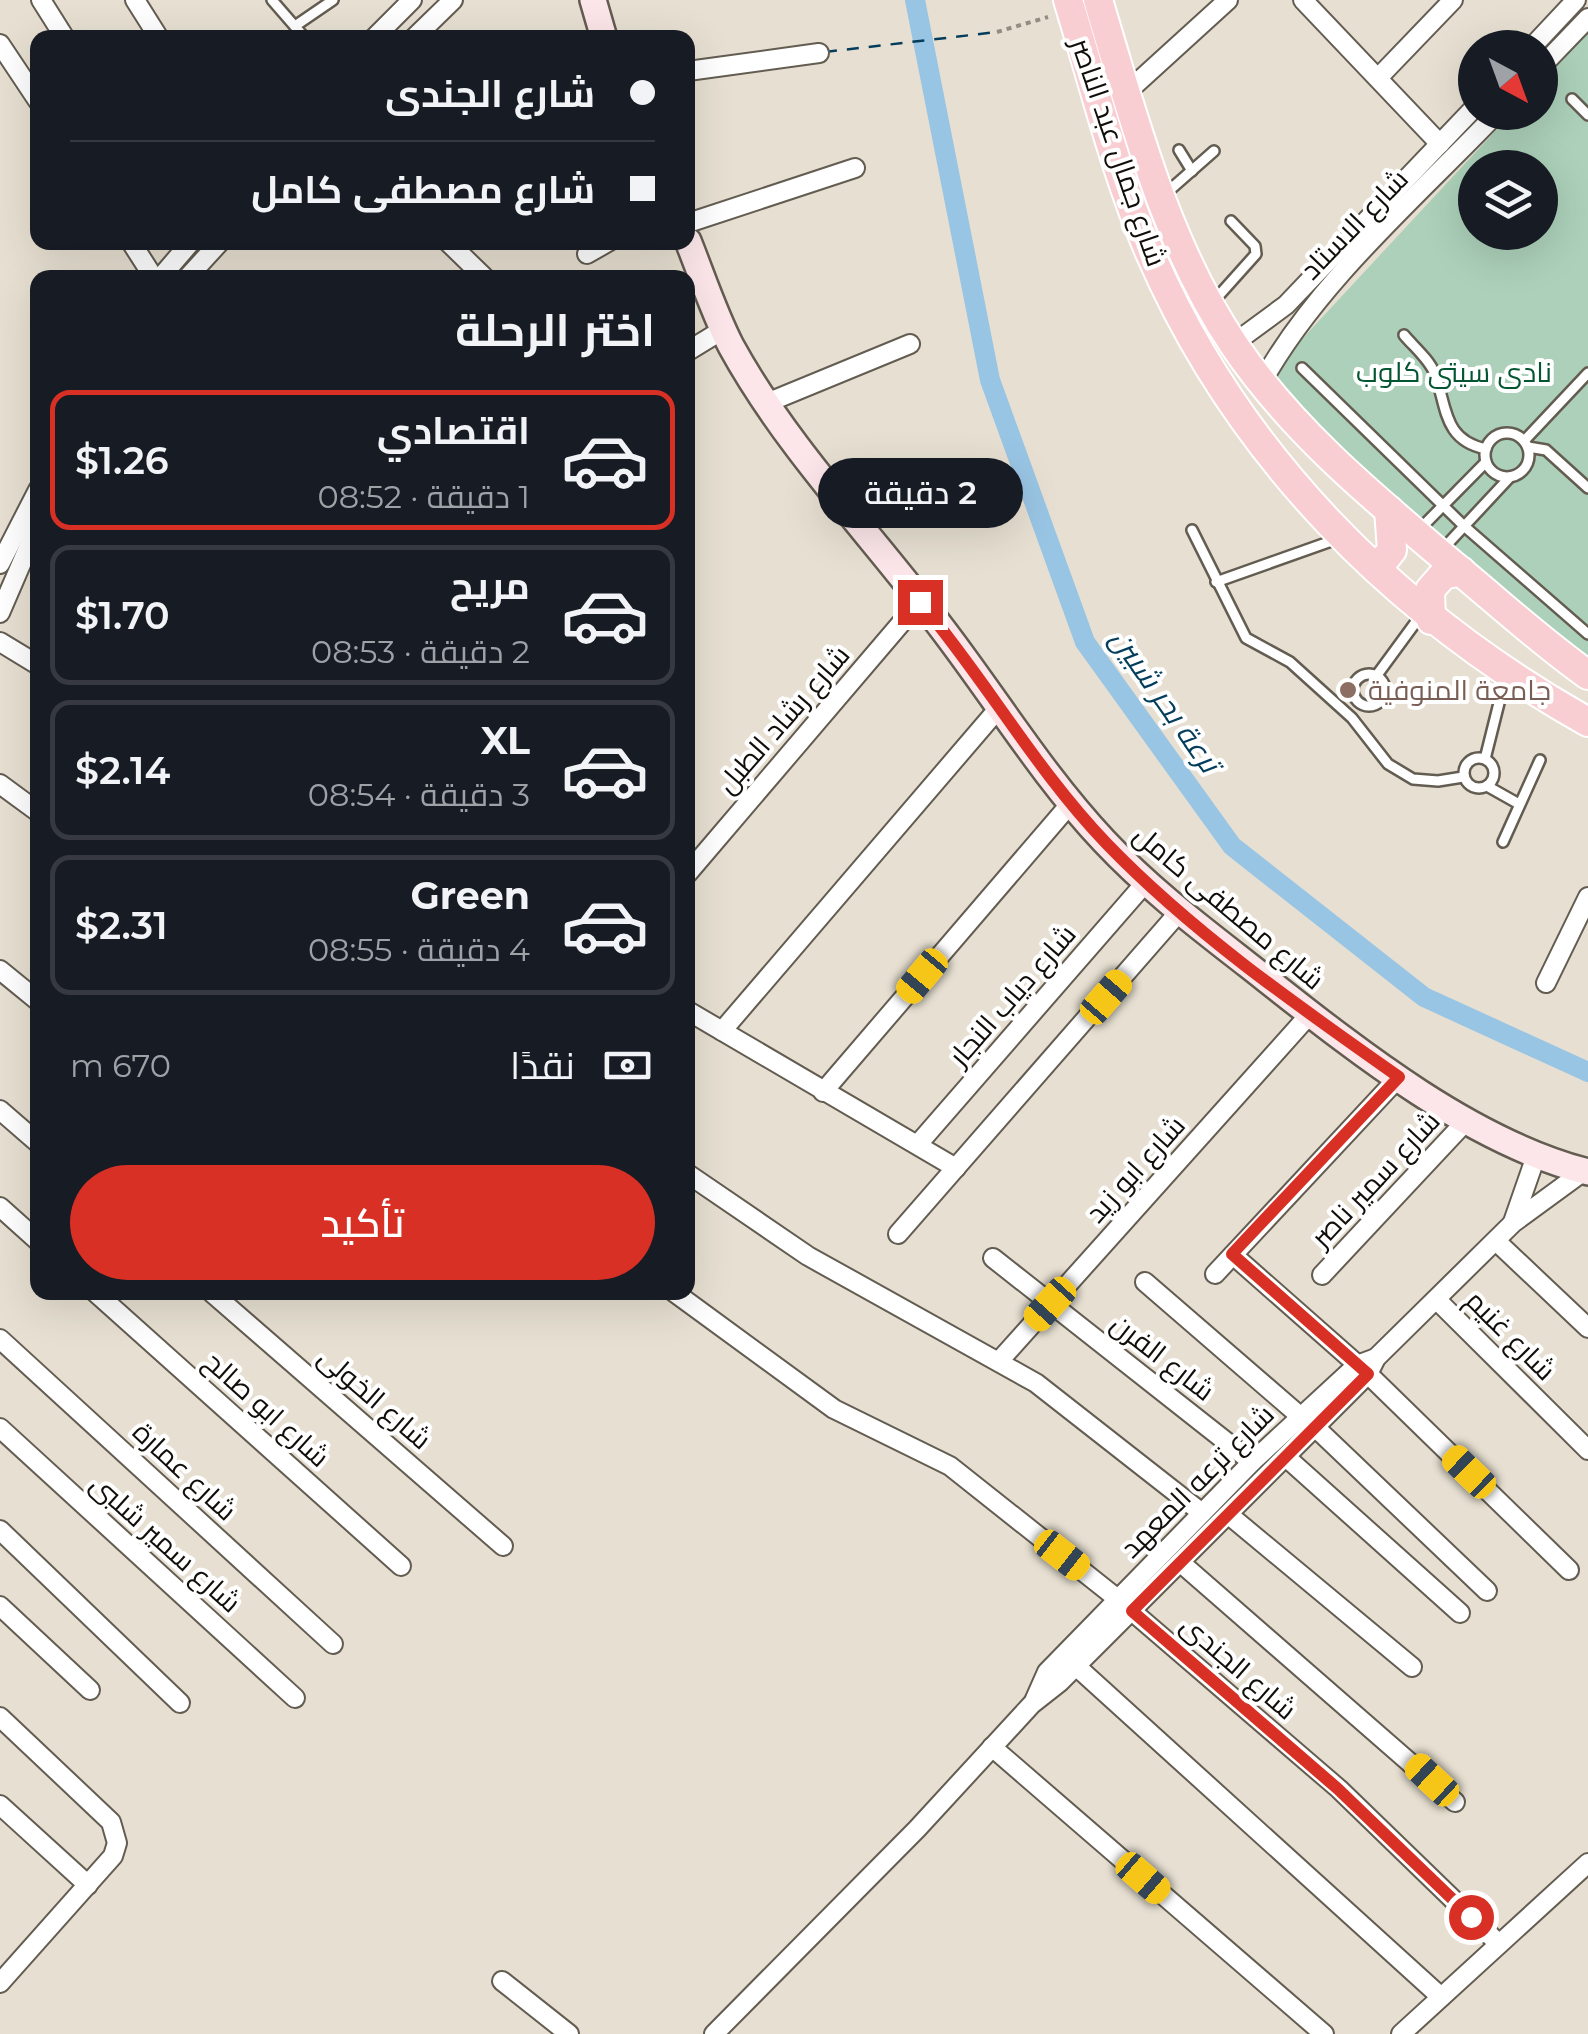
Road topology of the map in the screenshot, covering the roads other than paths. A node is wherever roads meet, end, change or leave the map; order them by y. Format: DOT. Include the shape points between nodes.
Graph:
graph roads {
  1 [pos="41,0"];
  2 [pos="135,0"];
  3 [pos="272,0"];
  4 [pos="333,0"];
  5 [pos="412,0"];
  6 [pos="453,0"];
  7 [pos="593,0"];
  8 [pos="1228,0"];
  9 [pos="1453,0"];
  10 [pos="1576,0"];
  11 [pos="1305,1"];
  12 [pos="1103,3"];
  13 [pos="1070,5"];
  14 [pos="1588,18"];
  15 [pos="294,26"];
  16 [pos="60,30"];
  17 [pos="154,30"];
  18 [pos="297,30"];
  19 [pos="382,30"];
  20 [pos="422,30"];
  21 [pos="597,30"];
  22 [pos="1548,30"];
  23 [pos="0,44"];
  24 [pos="1558,49"];
  25 [pos="819,52"];
  26 [pos="695,69"];
  27 [pos="1378,78"];
  28 [pos="30,89"];
  29 [pos="1128,92"];
  30 [pos="1572,100"];
  31 [pos="1588,115"];
  32 [pos="1458,124"];
  33 [pos="1481,130"];
  34 [pos="1440,144"];
  35 [pos="1178,150"];
  36 [pos="1214,151"];
  37 [pos="854,168"];
  38 [pos="1192,170"];
  39 [pos="1162,197"];
  40 [pos="695,220"];
  41 [pos="1231,222"];
  42 [pos="183,250"];
  43 [pos="213,250"];
  44 [pos="456,250"];
  45 [pos="595,250"];
  46 [pos="588,254"];
  47 [pos="165,270"];
  48 [pos="194,270"];
  49 [pos="477,270"];
  50 [pos="696,285"];
  51 [pos="1210,304"];
  52 [pos="724,330"];
  53 [pos="1404,336"];
  54 [pos="910,344"];
  55 [pos="1234,344"];
  56 [pos="695,347"];
  57 [pos="1302,368"];
  58 [pos="1588,373"];
  59 [pos="1262,382"];
  60 [pos="769,402"];
  61 [pos="1526,444"];
  62 [pos="1486,448"];
  63 [pos="1486,462"];
  64 [pos="1510,477"];
  65 [pos="1588,488"];
  66 [pos="30,505"];
  67 [pos="1442,506"];
  68 [pos="1389,510"];
  69 [pos="1464,526"];
  70 [pos="1192,530"];
  71 [pos="1416,533"];
  72 [pos="1342,537"];
  73 [pos="11,540"];
  74 [pos="1450,562"];
  75 [pos="0,564"];
  76 [pos="1371,564"];
  77 [pos="1216,582"];
  78 [pos="920,602"];
  79 [pos="0,612"];
  80 [pos="1426,616"];
  81 [pos="1588,634"];
  82 [pos="0,642"];
  83 [pos="30,659"];
  84 [pos="1506,672"];
  85 [pos="1376,674"];
  86 [pos="1588,675"];
  87 [pos="1362,704"];
  88 [pos="998,709"];
  89 [pos="1352,718"];
  90 [pos="1588,722"];
  91 [pos="1485,759"];
  92 [pos="1540,760"];
  93 [pos="1464,777"];
  94 [pos="0,784"];
  95 [pos="1488,786"];
  96 [pos="1071,803"];
  97 [pos="1519,804"];
  98 [pos="30,806"];
  99 [pos="1503,842"];
  100 [pos="695,864"];
  101 [pos="1146,882"];
  102 [pos="1588,897"];
  103 [pos="1180,911"];
  104 [pos="0,970"];
  105 [pos="1546,983"];
  106 [pos="30,994"];
  107 [pos="1310,1014"];
  108 [pos="695,1015"];
  109 [pos="722,1031"];
  110 [pos="1399,1077"];
  111 [pos="823,1092"];
  112 [pos="0,1110"];
  113 [pos="1468,1119"];
  114 [pos="30,1135"];
  115 [pos="919,1144"];
  116 [pos="1536,1156"];
  117 [pos="956,1168"];
  118 [pos="1586,1172"];
  119 [pos="695,1179"];
  120 [pos="0,1207"];
  121 [pos="1513,1223"];
  122 [pos="30,1234"];
  123 [pos="898,1234"];
  124 [pos="1496,1241"];
  125 [pos="1232,1254"];
  126 [pos="993,1258"];
  127 [pos="1215,1274"];
  128 [pos="1322,1276"];
  129 [pos="1144,1282"];
  130 [pos="104,1300"];
  131 [pos="219,1300"];
  132 [pos="685,1300"];
  133 [pos="1438,1301"];
  134 [pos="1050,1304"];
  135 [pos="1588,1328"];
  136 [pos="0,1338"];
  137 [pos="1000,1360"];
  138 [pos="1367,1366"];
  139 [pos="1300,1416"];
  140 [pos="0,1428"];
  141 [pos="1316,1428"];
  142 [pos="1588,1450"];
  143 [pos="1286,1458"];
  144 [pos="1252,1462"];
  145 [pos="1232,1482"];
  146 [pos="1250,1495"];
  147 [pos="1202,1513"];
  148 [pos="1229,1515"];
  149 [pos="0,1530"];
  150 [pos="503,1546"];
  151 [pos="1180,1563"];
  152 [pos="401,1566"];
  153 [pos="1569,1570"];
  154 [pos="1487,1590"];
  155 [pos="1126,1605"];
  156 [pos="0,1606"];
  157 [pos="1460,1613"];
  158 [pos="333,1644"];
  159 [pos="1076,1666"];
  160 [pos="1412,1667"];
  161 [pos="90,1690"];
  162 [pos="295,1698"];
  163 [pos="180,1703"];
  164 [pos="1032,1704"];
  165 [pos="0,1717"];
  166 [pos="992,1747"];
  167 [pos="1455,1802"];
  168 [pos="0,1805"];
  169 [pos="1588,1863"];
  170 [pos="88,1885"];
  171 [pos="1499,1944"];
  172 [pos="502,1981"];
  173 [pos="0,1984"];
  174 [pos="1440,1997"];
  175 [pos="569,2034"];
  176 [pos="714,2034"];
  177 [pos="1324,2034"];
  178 [pos="1401,2034"];
  1 -- 16 [label="street"];
  2 -- 17 [label="street"];
  3 -- 15 [label="lane"];
  4 -- 15 [label="lane"];
  5 -- 19 [label="street"];
  6 -- 20 [label="street"];
  7 -- 21 [label="main road"];
  8 -- 29 [label="street"];
  9 -- 27 [label="street"];
  10 -- 22 [label="street"];
  11 -- 27 [label="street"];
  12 -- 29 [label="main road, شارع جمال عبد الناصر"];
  13 -- 72 [label="main road, شارع جمال عبد الناصر" via="1132,205 1170,298 1247,427"];
  14 -- 24 [label="street"];
  15 -- 18 [label="lane"];
  23 -- 28 [label="street"];
  25 -- 26 [label="street"];
  27 -- 34 [label="street"];
  29 -- 39 [label="main road, شارع جمال عبد الناصر"];
  30 -- 31 [label="lane"];
  32 -- 34 [label="street, شارع الاستاد"];
  33 -- 59 [label="street, شارع الاستاد" via="1317,302"];
  34 -- 55 [label="street, شارع الاستاد" via="1286,305"];
  35 -- 38 [label="lane"];
  36 -- 38 [label="lane"];
  37 -- 40 [label="street"];
  38 -- 39 [label="lane"];
  39 -- 51 [label="main road, شارع جمال عبد الناصر"];
  41 -- 51 [label="lane" via="1256,254"];
  42 -- 47 [label="street"];
  43 -- 48 [label="street"];
  44 -- 49 [label="street"];
  45 -- 46 [label="street"];
  50 -- 52 [label="main road, شارع مصطفى كامل"];
  51 -- 55 [label="main road, شارع جمال عبد الناصر"];
  52 -- 56 [label="street"];
  52 -- 60 [label="main road, شارع مصطفى كامل"];
  53 -- 62 [label="lane" via="1433,369 1455,433"];
  54 -- 60 [label="street"];
  55 -- 59 [label="main road, شارع جمال عبد الناصر"];
  57 -- 67 [label="lane"];
  58 -- 61 [label="lane"];
  59 -- 68 [label="main road, شارع جمال عبد الناصر" via="1333,461"];
  60 -- 78 [label="main road, شارع مصطفى كامل"];
  61 -- 62 [label="lane" via="1506,433"];
  61 -- 64 [label="lane" via="1528,463"];
  61 -- 65 [label="lane" via="1546,450"];
  62 -- 63 [label="lane"];
  63 -- 64 [label="lane" via="1495,474"];
  63 -- 67 [label="lane"];
  64 -- 69 [label="lane"];
  66 -- 73 [label="street"];
  67 -- 69 [label="lane"];
  67 -- 71 [label="lane"];
  68 -- 71 [label="main road, شارع جمال عبد الناصر"];
  68 -- 76 [label="main road" via="1392,550"];
  69 -- 74 [label="lane"];
  69 -- 81 [label="lane"];
  70 -- 77 [label="lane"];
  71 -- 74 [label="main road, شارع جمال عبد الناصر"];
  72 -- 76 [label="main road, شارع جمال عبد الناصر"];
  72 -- 77 [label="lane"];
  73 -- 75 [label="street"];
  73 -- 79 [label="street"];
  74 -- 80 [label="main road" via="1430,590"];
  74 -- 86 [label="main road, شارع جمال عبد الناصر"];
  76 -- 80 [label="main road, شارع جمال عبد الناصر"];
  77 -- 89 [label="lane" via="1241,633 1285,658"];
  78 -- 88 [label="main road, شارع مصطفى كامل"];
  78 -- 100 [label="street, شارع رشاد الطبل"];
  80 -- 84 [label="main road, شارع جمال عبد الناصر"];
  80 -- 85 [label="lane"];
  82 -- 83 [label="street"];
  84 -- 90 [label="main road, شارع جمال عبد الناصر"];
  84 -- 91 [label="lane"];
  85 -- 87 [label="lane" via="1354,682"];
  85 -- 87 [label="lane" via="1385,684 1384,696 1375,705"];
  87 -- 89 [label="lane"];
  88 -- 96 [label="main road, شارع مصطفى كامل"];
  88 -- 109 [label="street"];
  89 -- 93 [label="lane" via="1388,764 1414,779"];
  91 -- 93 [label="lane" via="1469,762"];
  91 -- 95 [label="lane" via="1493,769"];
  92 -- 97 [label="lane"];
  93 -- 95 [label="lane" via="1476,789"];
  94 -- 98 [label="street"];
  95 -- 97 [label="lane"];
  96 -- 101 [label="main road, شارع مصطفى كامل"];
  96 -- 111 [label="street"];
  97 -- 99 [label="lane"];
  101 -- 103 [label="main road, شارع مصطفى كامل"];
  101 -- 115 [label="street, شارع دياب النجار"];
  102 -- 105 [label="street"];
  103 -- 107 [label="main road, شارع مصطفى كامل"];
  103 -- 117 [label="street"];
  104 -- 106 [label="street"];
  107 -- 110 [label="main road, شارع مصطفى كامل"];
  107 -- 134 [label="street, شارع ابو زيد"];
  108 -- 109 [label="street"];
  109 -- 111 [label="street"];
  110 -- 113 [label="main road, شارع مصطفى كامل"];
  110 -- 125 [label="street"];
  111 -- 115 [label="street"];
  112 -- 114 [label="street"];
  113 -- 116 [label="main road, شارع مصطفى كامل"];
  113 -- 128 [label="street, شارع سمير ناصر"];
  115 -- 117 [label="street"];
  116 -- 118 [label="main road, شارع مصطفى كامل"];
  116 -- 121 [label="street, شارع ترعه المعهد"];
  117 -- 123 [label="street"];
  118 -- 121 [label="street, شارع ترعه المعهد"];
  119 -- 137 [label="street" via="808,1256"];
  120 -- 122 [label="street"];
  121 -- 124 [label="street, شارع ترعه المعهد"];
  124 -- 133 [label="street, شارع ترعه المعهد"];
  124 -- 135 [label="street"];
  125 -- 127 [label="street"];
  125 -- 138 [label="street"];
  126 -- 134 [label="street, شارع الفرن"];
  129 -- 139 [label="street"];
  130 -- 152 [label="street, شارع ابو صالح"];
  131 -- 150 [label="street, شارع الخولى"];
  132 -- 155 [label="street, شارع الجندى" via="834,1410 938,1456"];
  133 -- 138 [label="street, شارع ترعه المعهد"];
  133 -- 142 [label="street, شارع غنيم"];
  134 -- 137 [label="street, شارع ابو زيد"];
  134 -- 144 [label="street, شارع الفرن"];
  136 -- 158 [label="street, شارع عمارة"];
  137 -- 147 [label="street"];
  138 -- 139 [label="street, شارع ترعه المعهد"];
  138 -- 141 [label="street, شارع ترعه المعهد"];
  138 -- 153 [label="street"];
  139 -- 144 [label="street, شارع ترعه المعهد"];
  140 -- 162 [label="street, شارع سمير شلبى"];
  141 -- 143 [label="street, شارع ترعه المعهد"];
  141 -- 154 [label="street"];
  143 -- 146 [label="street, شارع ترعه المعهد"];
  143 -- 157 [label="street"];
  144 -- 145 [label="street, شارع ترعه المعهد"];
  145 -- 146 [label="street"];
  145 -- 147 [label="street, شارع ترعه المعهد"];
  146 -- 148 [label="street, شارع ترعه المعهد"];
  147 -- 155 [label="street, شارع ترعه المعهد"];
  148 -- 151 [label="street, شارع ترعه المعهد"];
  148 -- 160 [label="street"];
  149 -- 163 [label="street"];
  151 -- 155 [label="street, شارع ترعه المعهد"];
  151 -- 167 [label="street"];
  155 -- 159 [label="street, شارع ترعه المعهد"];
  155 -- 164 [label="street, شارع ترعه المعهد" via="1046,1672"];
  155 -- 171 [label="street, شارع الجندى" via="1338,1789"];
  156 -- 161 [label="street"];
  159 -- 164 [label="street, شارع ترعه المعهد"];
  159 -- 174 [label="street"];
  164 -- 166 [label="street, شارع ترعه المعهد"];
  165 -- 170 [label="street" via="111,1822 113,1856"];
  166 -- 176 [label="street, شارع ترعه المعهد"];
  166 -- 177 [label="street"];
  168 -- 170 [label="street"];
  169 -- 171 [label="street"];
  170 -- 173 [label="street"];
  171 -- 174 [label="street"];
  172 -- 175 [label="street"];
  174 -- 178 [label="street"];
}
